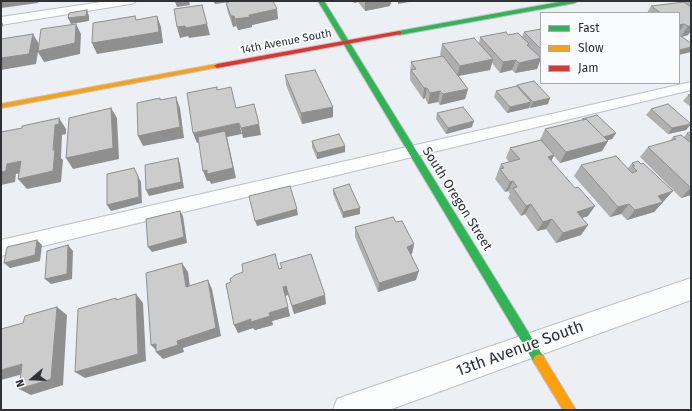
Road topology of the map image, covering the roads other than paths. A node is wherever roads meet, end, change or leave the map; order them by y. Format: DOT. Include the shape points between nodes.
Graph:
graph roads {
  1 [pos="130,1"];
  2 [pos="321,1"];
  3 [pos="574,1"];
  4 [pos="1,21"];
  5 [pos="346,42"];
  6 [pos="691,86"];
  7 [pos="1,106"];
  8 [pos="412,151"];
  9 [pos="1,248"];
  10 [pos="691,289"];
  11 [pos="531,345"];
  12 [pos="348,410"];
  13 [pos="570,410"];
  1 -- 4 [label="lane"];
  2 -- 5 [label="street, South Oregon Street"];
  3 -- 5 [label="street, 14th Avenue South"];
  5 -- 7 [label="street, 14th Avenue South"];
  5 -- 8 [label="street, South Oregon Street"];
  6 -- 8 [label="lane"];
  8 -- 9 [label="lane"];
  8 -- 11 [label="street, South Oregon Street"];
  10 -- 11 [label="street, 13th Avenue South"];
  11 -- 12 [label="street, 13th Avenue South"];
  11 -- 13 [label="street, South Oregon Street"];
}
